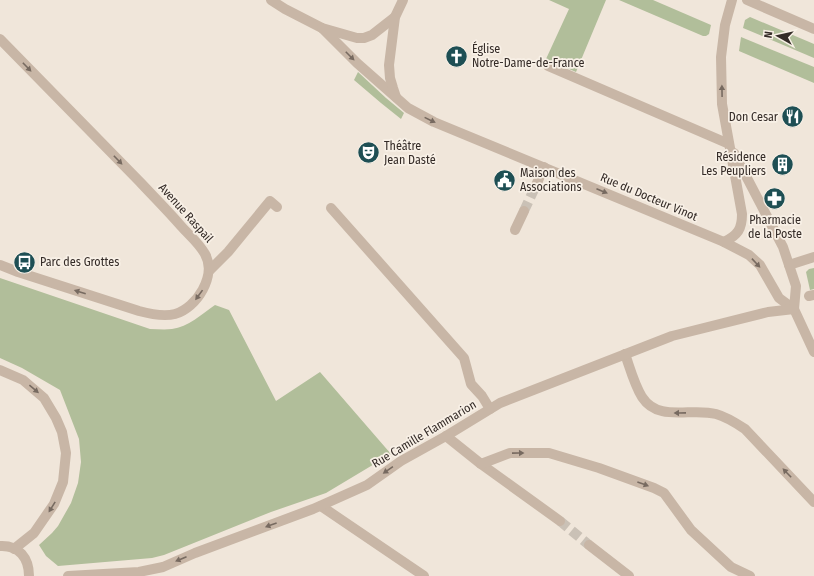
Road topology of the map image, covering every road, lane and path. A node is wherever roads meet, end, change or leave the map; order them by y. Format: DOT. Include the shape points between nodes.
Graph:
graph roads {
  1 [pos="271,0"];
  2 [pos="404,0"];
  3 [pos="732,0"];
  4 [pos="747,0"];
  5 [pos="395,17"];
  6 [pos="322,28"];
  7 [pos="814,29"];
  8 [pos="0,39"];
  9 [pos="548,66"];
  10 [pos="397,99"];
  11 [pos="729,144"];
  12 [pos="544,167"];
  13 [pos="537,183"];
  14 [pos="754,192"];
  15 [pos="739,197"];
  16 [pos="277,207"];
  17 [pos="331,208"];
  18 [pos="524,211"];
  19 [pos="515,230"];
  20 [pos="724,242"];
  21 [pos="814,257"];
  22 [pos="0,265"];
  23 [pos="789,265"];
  24 [pos="209,270"];
  25 [pos="794,309"];
  26 [pos="814,352"];
  27 [pos="625,354"];
  28 [pos="0,370"];
  29 [pos="490,409"];
  30 [pos="446,436"];
  31 [pos="481,464"];
  32 [pos="814,502"];
  33 [pos="321,506"];
  34 [pos="560,521"];
  35 [pos="588,545"];
  36 [pos="0,546"];
  37 [pos="14,548"];
  38 [pos="32,575"];
  39 [pos="68,576"];
  40 [pos="424,576"];
  41 [pos="629,576"];
  42 [pos="750,576"];
  1 -- 6 [label="street"];
  2 -- 5 [label="street"];
  11 -- 3 [label="street, one-way" via="722,104 721,57 725,25"];
  4 -- 7 [label="street"];
  5 -- 6 [label="street" via="372,35 364,38"];
  5 -- 10 [label="street" via="389,65 390,78"];
  6 -- 10 [label="street, Rue du Docteur Vinot, one-way"];
  8 -- 24 [label="street, Avenue Raspail, one-way" via="194,239 205,254"];
  9 -- 11 [label="street"];
  10 -- 12 [label="street, Rue du Docteur Vinot, one-way" via="434,122"];
  11 -- 14 [label="street"];
  11 -- 15 [label="street"];
  12 -- 13 [label="street"];
  12 -- 20 [label="street, Rue du Docteur Vinot, one-way"];
  14 -- 15 [label="street"];
  14 -- 23 [label="street" via="783,247"];
  15 -- 20 [label="street" via="742,224 732,238"];
  16 -- 24 [label="street" via="270,201 228,252"];
  17 -- 29 [label="street" via="464,358 471,384"];
  18 -- 19 [label="street"];
  20 -- 25 [label="street, Rue du Docteur Vinot, one-way" via="749,255 760,265 778,298"];
  21 -- 23 [label="street"];
  24 -- 22 [label="street, one-way" via="203,290 194,302 174,314 162,315 139,311"];
  23 -- 25 [label="street" via="796,286"];
  25 -- 26 [label="street"];
  25 -- 27 [label="street, Rue Camille Flammarion" via="768,312 672,336"];
  27 -- 29 [label="street, Rue Camille Flammarion"];
  32 -- 27 [label="street, one-way" via="736,422 715,414 672,413 650,406 642,398"];
  28 -- 37 [label="street, one-way" via="23,380 44,398 62,432 66,453 63,482 54,504 34,533"];
  29 -- 30 [label="street, Rue Camille Flammarion"];
  30 -- 31 [label="street"];
  30 -- 33 [label="street, Rue Camille Flammarion, one-way" via="401,461 367,485"];
  31 -- 34 [label="street"];
  31 -- 42 [label="street, one-way" via="510,453 549,453 654,488 664,493 691,530 731,567"];
  33 -- 39 [label="street, Rue Camille Flammarion, one-way" via="163,567 139,572"];
  33 -- 40 [label="street"];
  35 -- 41 [label="street"];
  36 -- 37 [label="street"];
  37 -- 38 [label="street" via="27,560"];
}
